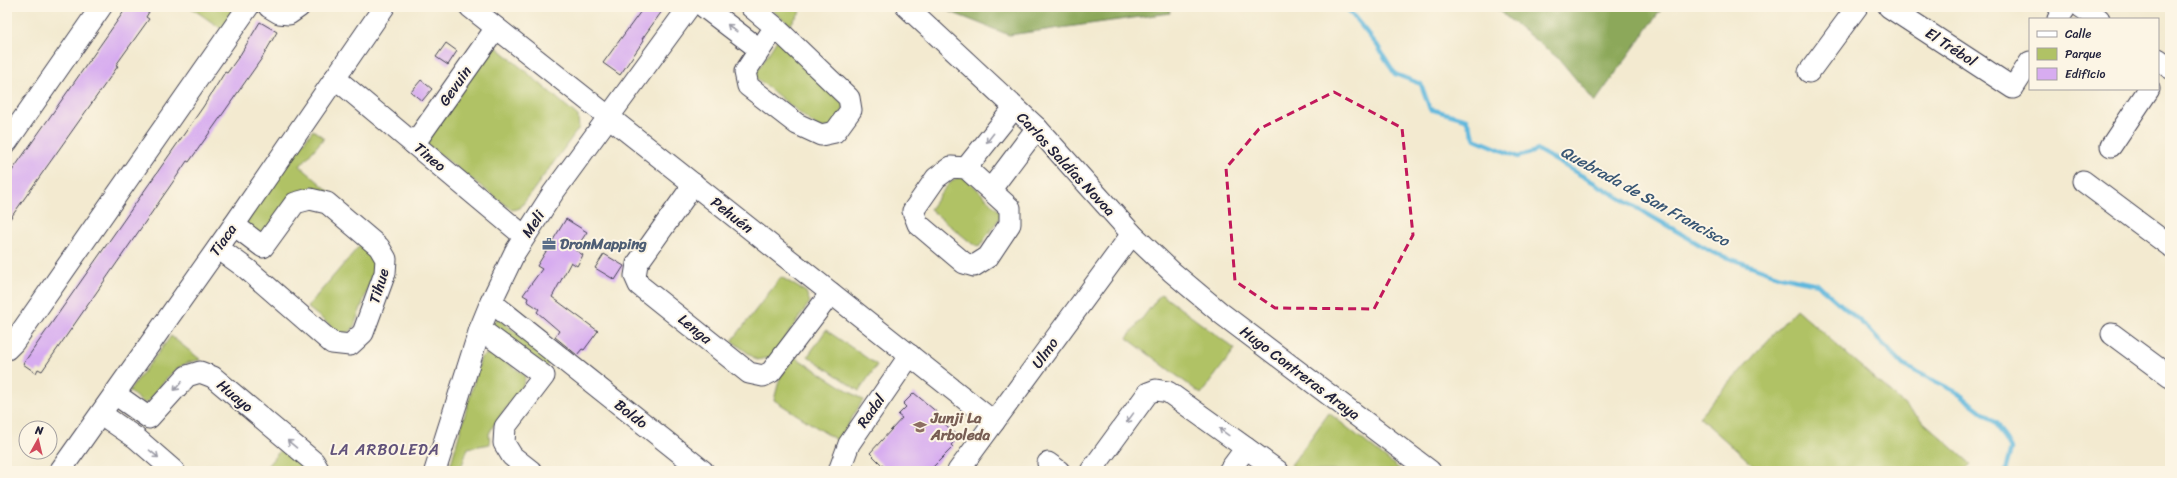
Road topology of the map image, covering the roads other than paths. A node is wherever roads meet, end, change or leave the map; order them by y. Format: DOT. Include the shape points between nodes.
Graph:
graph roads {
  1 [pos="101,7"];
  2 [pos="248,7"];
  3 [pos="269,7"];
  4 [pos="299,7"];
  5 [pos="384,7"];
  6 [pos="470,7"];
  7 [pos="689,7"];
  8 [pos="704,7"];
  9 [pos="751,7"];
  10 [pos="907,7"];
  11 [pos="1857,7"];
  12 [pos="1889,7"];
  13 [pos="2066,7"];
  14 [pos="2081,7"];
  15 [pos="2059,18"];
  16 [pos="2098,18"];
  17 [pos="775,27"];
  18 [pos="496,28"];
  19 [pos="759,49"];
  20 [pos="2029,64"];
  21 [pos="1809,72"];
  22 [pos="335,78"];
  23 [pos="2148,90"];
  24 [pos="1014,108"];
  25 [pos="609,117"];
  26 [pos="1037,128"];
  27 [pos="7,142"];
  28 [pos="414,144"];
  29 [pos="2111,146"];
  30 [pos="966,168"];
  31 [pos="2083,181"];
  32 [pos="694,184"];
  33 [pos="990,189"];
  34 [pos="234,225"];
  35 [pos="1132,234"];
  36 [pos="524,236"];
  37 [pos="2170,246"];
  38 [pos="263,247"];
  39 [pos="218,248"];
  40 [pos="247,270"];
  41 [pos="1172,272"];
  42 [pos="831,293"];
  43 [pos="491,302"];
  44 [pos="480,329"];
  45 [pos="2112,334"];
  46 [pos="7,349"];
  47 [pos="559,356"];
  48 [pos="910,356"];
  49 [pos="2169,375"];
  50 [pos="544,376"];
  51 [pos="115,394"];
  52 [pos="101,414"];
  53 [pos="149,418"];
  54 [pos="994,422"];
  55 [pos="136,438"];
  56 [pos="1246,448"];
  57 [pos="60,471"];
  58 [pos="174,471"];
  59 [pos="319,471"];
  60 [pos="435,471"];
  61 [pos="531,471"];
  62 [pos="703,471"];
  63 [pos="839,471"];
  64 [pos="958,471"];
  65 [pos="1091,471"];
  66 [pos="1229,471"];
  67 [pos="1278,471"];
  68 [pos="1430,471"];
  1 -- 27 [label="street"];
  2 -- 46 [label="street"];
  3 -- 4 [label="street" via="279,13 289,14"];
  5 -- 22 [label="street, Tiaca"];
  6 -- 18 [label="street, Pehuén"];
  7 -- 25 [label="street, Meli"];
  19 -- 8 [label="street, one-way"];
  9 -- 17 [label="street"];
  10 -- 24 [label="street, Carlos Saldías Novoa"];
  11 -- 21 [label="street"];
  12 -- 20 [label="street, El Trébol" via="2013,88"];
  13 -- 15 [label="street"];
  14 -- 16 [label="street"];
  17 -- 19 [label="street"];
  17 -- 19 [label="street" via="850,98 851,110 835,132 821,135 797,124 748,86 745,72"];
  18 -- 25 [label="street, Pehuén"];
  18 -- 28 [label="street, Gevuin"];
  22 -- 28 [label="street, Tineo"];
  22 -- 34 [label="street, Tiaca"];
  23 -- 29 [label="street"];
  24 -- 26 [label="street, Carlos Saldías Novoa"];
  24 -- 30 [label="street, one-way"];
  25 -- 32 [label="street, Pehuén"];
  25 -- 36 [label="street, Meli"];
  26 -- 33 [label="street"];
  26 -- 35 [label="street, Carlos Saldías Novoa"];
  28 -- 36 [label="street, Tineo"];
  30 -- 33 [label="street"];
  30 -- 33 [label="street" via="951,167 936,178 913,211 918,224 964,263 974,266 988,257 1010,224 1010,208"];
  31 -- 37 [label="street"];
  32 -- 42 [label="street, Pehuén"];
  32 -- 42 [label="street, Lenga" via="637,264 635,276 639,285 749,373 763,376 771,372"];
  34 -- 38 [label="street"];
  34 -- 39 [label="street, Tiaca"];
  35 -- 41 [label="street, Carlos Saldías Novoa"];
  35 -- 54 [label="street, Ulmo"];
  36 -- 43 [label="street, Meli"];
  38 -- 40 [label="street, Tihue"];
  38 -- 40 [label="street, Tihue" via="295,203 310,199 327,203 379,247 386,259 385,273 363,333 350,345 332,343"];
  39 -- 40 [label="street, Tihue"];
  39 -- 51 [label="street, Tiaca"];
  41 -- 68 [label="street, Hugo Contreras Araya" via="1222,314"];
  42 -- 48 [label="street, Pehuén"];
  43 -- 44 [label="street, Meli"];
  43 -- 47 [label="street, Boldo"];
  44 -- 50 [label="street"];
  44 -- 60 [label="street, Meli"];
  45 -- 49 [label="street"];
  47 -- 50 [label="street"];
  47 -- 62 [label="street, Boldo"];
  48 -- 54 [label="street, Pehuén"];
  48 -- 63 [label="street, Radal" via="849,444"];
  50 -- 61 [label="street" via="505,427 504,443 512,456"];
  51 -- 52 [label="street, Tiaca"];
  51 -- 53 [label="street"];
  52 -- 55 [label="street"];
  52 -- 57 [label="street, Tiaca"];
  53 -- 55 [label="street, Huayo"];
  59 -- 53 [label="street, Huayo, one-way" via="314,462 213,377 200,372 187,376"];
  54 -- 64 [label="street, Ulmo"];
  55 -- 58 [label="street, one-way"];
  56 -- 65 [label="street, one-way" via="1168,392 1156,390 1148,393"];
  56 -- 66 [label="street"];
  56 -- 67 [label="street"];
}
